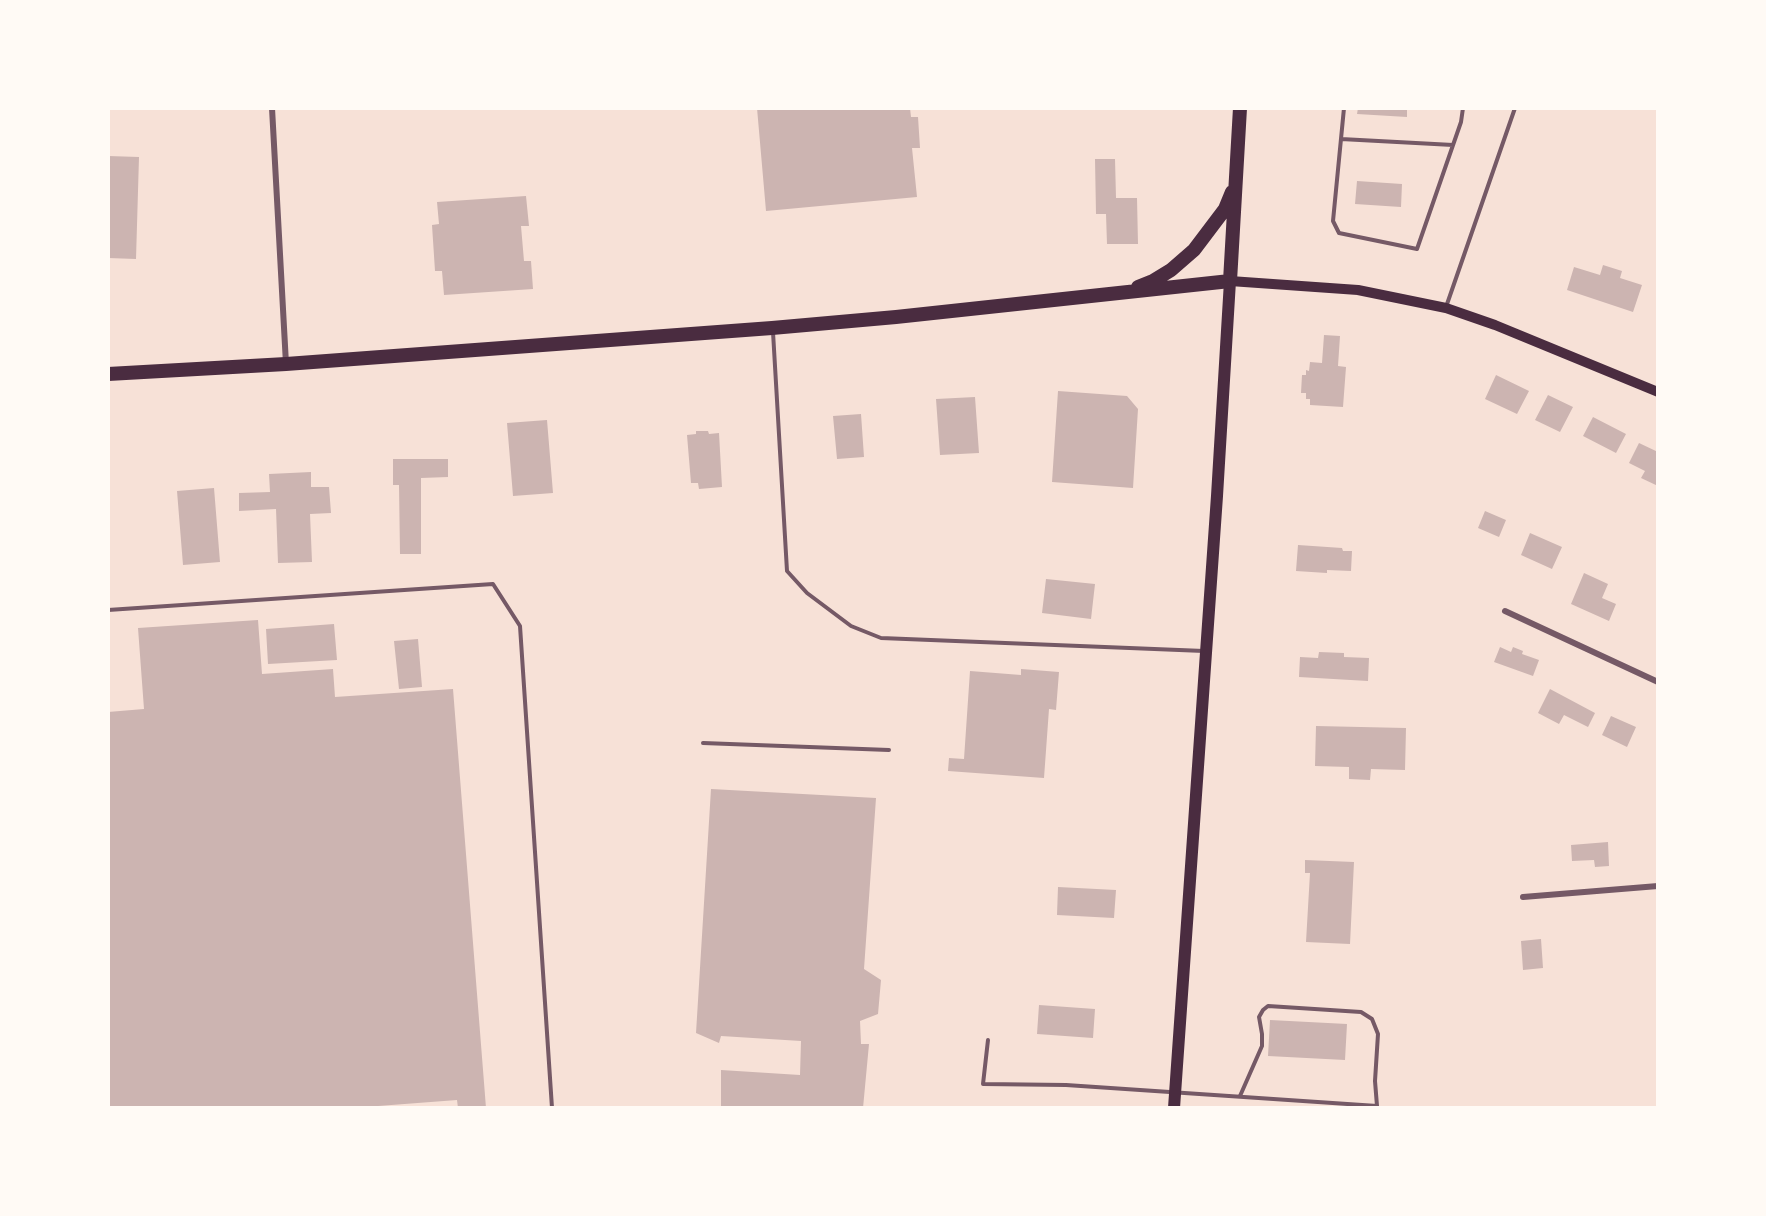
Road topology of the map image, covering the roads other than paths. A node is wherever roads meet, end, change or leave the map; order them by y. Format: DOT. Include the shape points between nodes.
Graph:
graph roads {
  1 [pos="272,108"];
  2 [pos="1240,108"];
  3 [pos="1344,108"];
  4 [pos="1463,108"];
  5 [pos="1515,108"];
  6 [pos="1341,139"];
  7 [pos="1453,145"];
  8 [pos="1236,185"];
  9 [pos="1230,281"];
  10 [pos="1122,293"];
  11 [pos="1446,308"];
  12 [pos="772,328"];
  13 [pos="286,364"];
  14 [pos="108,374"];
  15 [pos="1658,392"];
  16 [pos="108,610"];
  17 [pos="1505,611"];
  18 [pos="1207,651"];
  19 [pos="1658,682"];
  20 [pos="703,743"];
  21 [pos="889,750"];
  22 [pos="1658,886"];
  23 [pos="1523,897"];
  24 [pos="988,1040"];
  25 [pos="1175,1094"];
  26 [pos="1240,1096"];
  27 [pos="552,1108"];
  28 [pos="1174,1108"];
  1 -- 13 [label="street"];
  2 -- 8 [label="highway"];
  3 -- 6 [label="lane"];
  4 -- 7 [label="lane"];
  5 -- 11 [label="lane"];
  6 -- 7 [label="lane"];
  6 -- 7 [label="lane" via="1333,221 1339,233 1417,249"];
  8 -- 9 [label="highway"];
  8 -- 10 [label="highway" via="1194,250 1153,281"];
  9 -- 10 [label="highway"];
  9 -- 11 [label="main road" via="1358,290"];
  9 -- 18 [label="main road"];
  10 -- 12 [label="highway"];
  11 -- 15 [label="main road"];
  12 -- 13 [label="highway"];
  12 -- 18 [label="lane" via="787,571 807,593 851,626 881,638"];
  13 -- 14 [label="highway"];
  16 -- 27 [label="lane" via="493,584 520,626"];
  17 -- 19 [label="street"];
  18 -- 25 [label="main road"];
  20 -- 21 [label="lane"];
  22 -- 23 [label="street"];
  24 -- 25 [label="lane" via="983,1084 1066,1085"];
  25 -- 26 [label="lane"];
  25 -- 28 [label="main road"];
  26 -- 26 [label="lane" via="1377,1106 1378,1034 1372,1019 1361,1012 1268,1006 1259,1017 1263,1047"];
}
